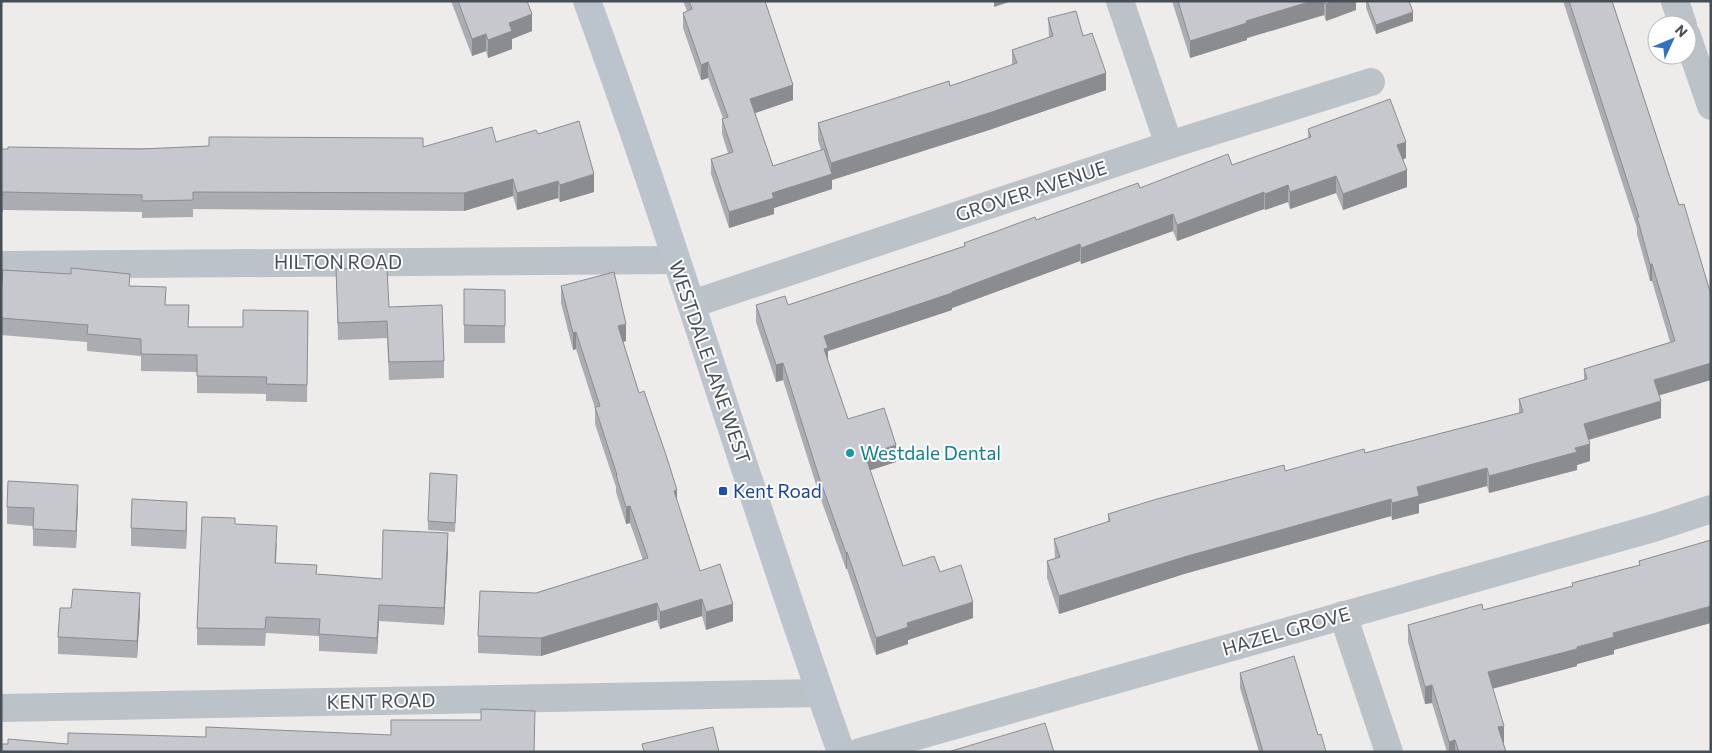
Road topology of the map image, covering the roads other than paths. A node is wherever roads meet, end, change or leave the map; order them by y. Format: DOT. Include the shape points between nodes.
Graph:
graph roads {
  1 [pos="586,1"];
  2 [pos="1120,1"];
  3 [pos="1675,1"];
  4 [pos="1680,15"];
  5 [pos="1697,65"];
  6 [pos="1371,82"];
  7 [pos="1711,106"];
  8 [pos="1168,145"];
  9 [pos="676,260"];
  10 [pos="1,265"];
  11 [pos="692,304"];
  12 [pos="1711,509"];
  13 [pos="1343,615"];
  14 [pos="820,693"];
  15 [pos="1,708"];
  16 [pos="841,752"];
  17 [pos="860,752"];
  18 [pos="1389,752"];
  1 -- 9 [label="street, WESTDALE LANE WEST"];
  2 -- 8 [label="street"];
  3 -- 4 [label="street"];
  5 -- 7 [label="street"];
  6 -- 8 [label="street, GROVER AVENUE"];
  8 -- 11 [label="street, GROVER AVENUE"];
  9 -- 10 [label="street, HILTON ROAD"];
  9 -- 11 [label="street, WESTDALE LANE WEST"];
  11 -- 14 [label="street, WESTDALE LANE WEST"];
  12 -- 13 [label="street, HAZEL GROVE"];
  13 -- 17 [label="street, HAZEL GROVE"];
  13 -- 18 [label="street"];
  14 -- 15 [label="street, KENT ROAD"];
  14 -- 16 [label="street, WESTDALE LANE WEST"];
}
